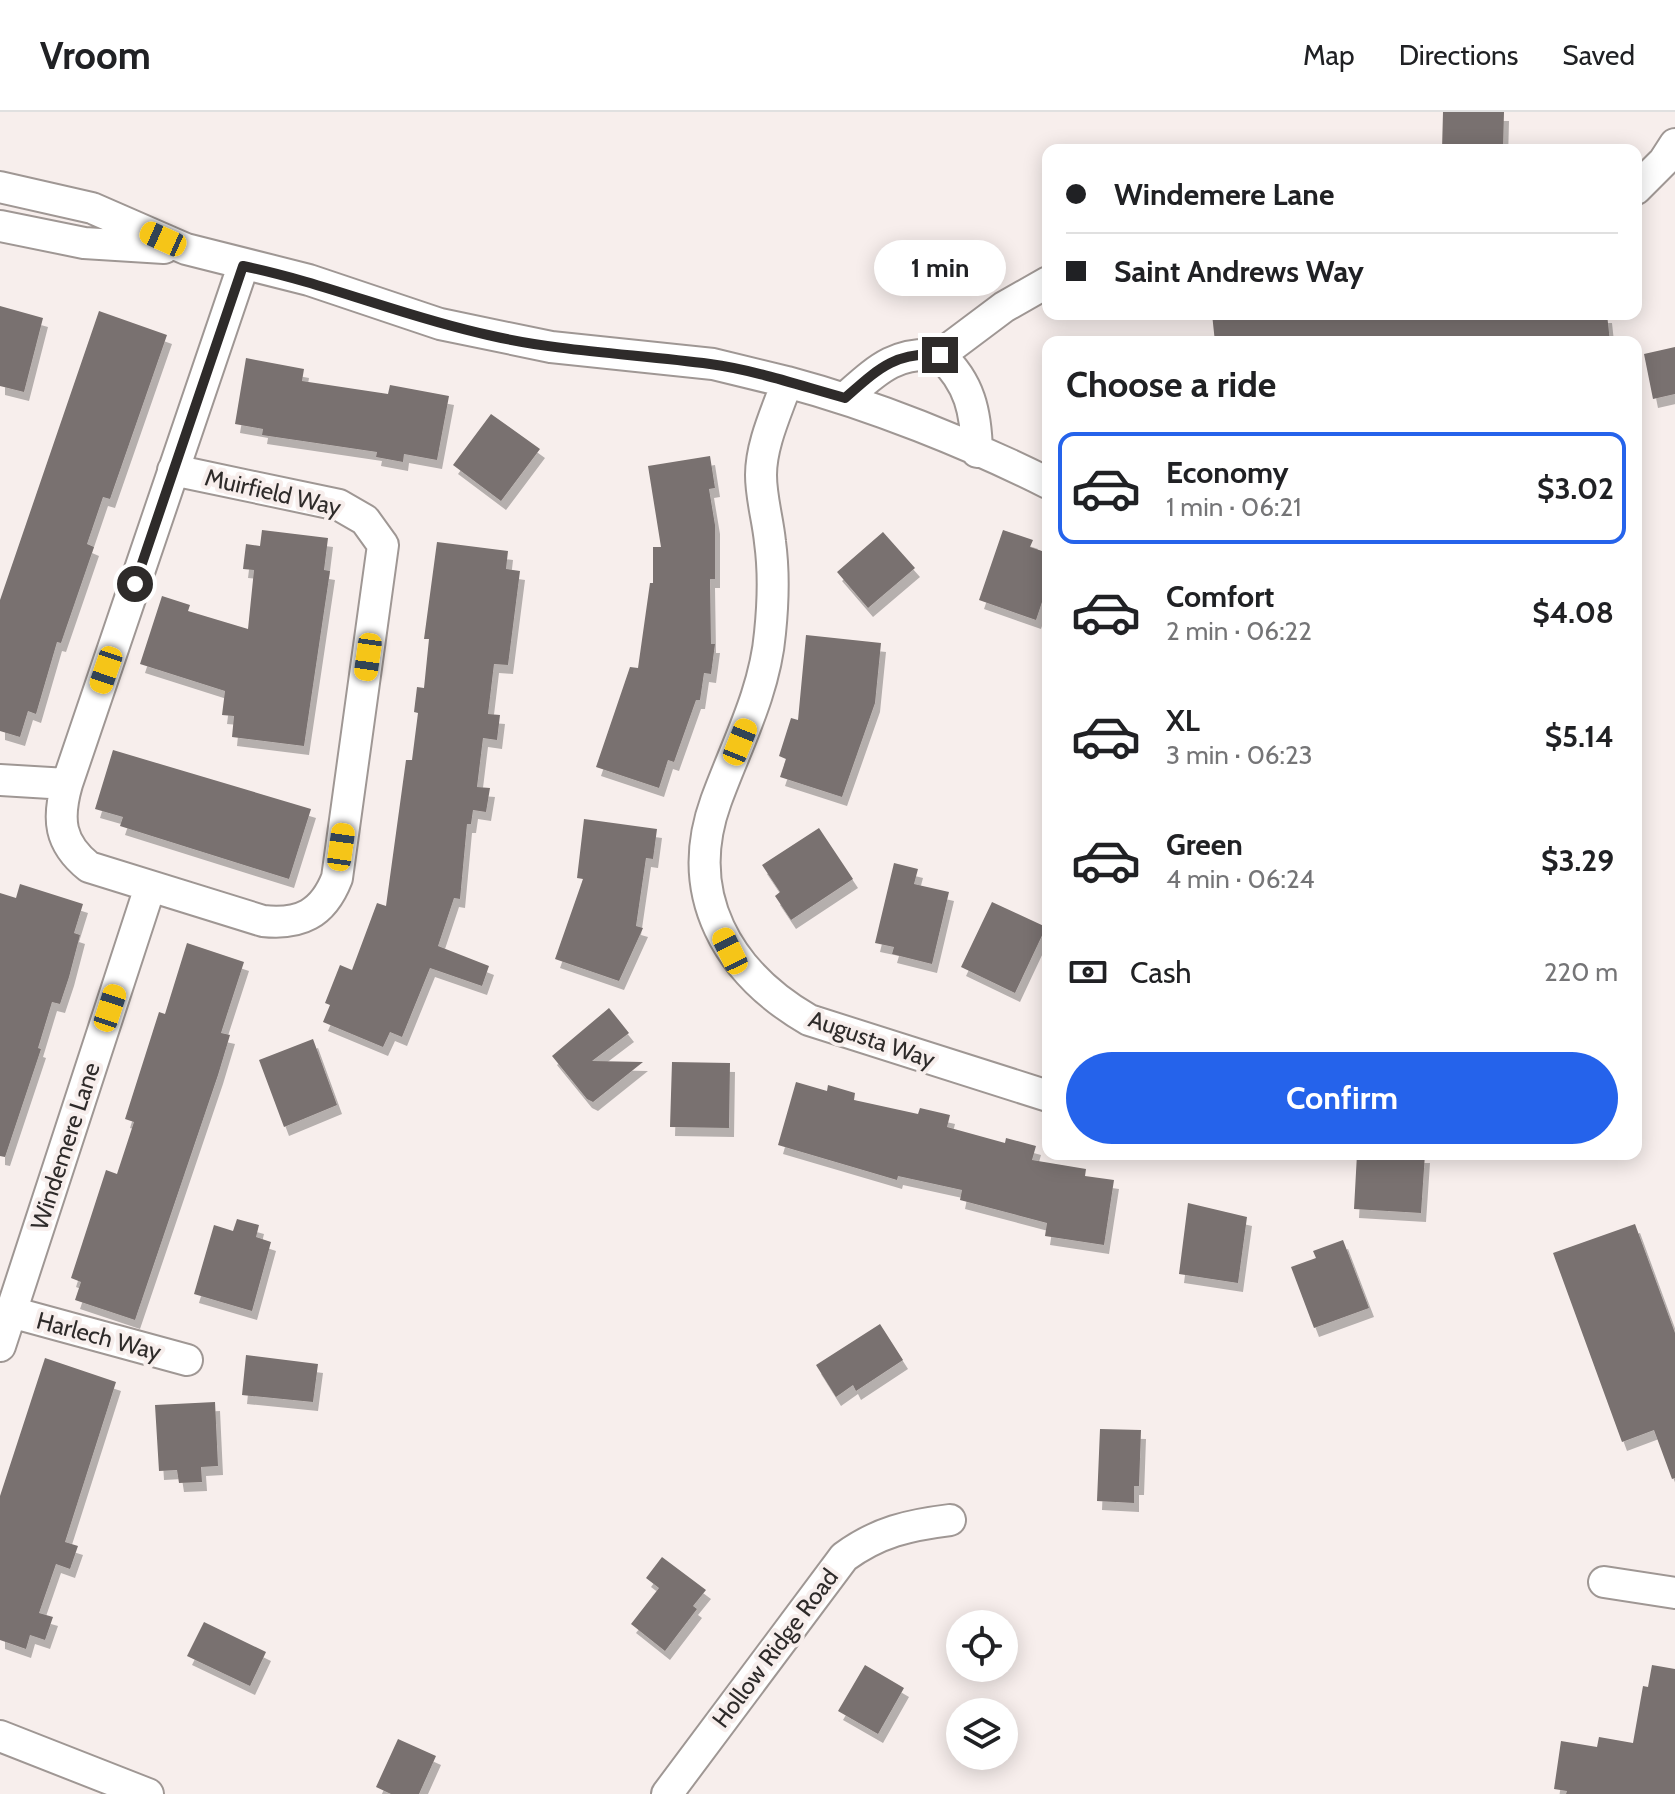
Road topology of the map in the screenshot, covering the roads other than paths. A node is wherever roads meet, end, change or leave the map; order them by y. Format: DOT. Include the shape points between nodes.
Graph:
graph roads {
  1 [pos="1675,144"];
  2 [pos="1642,183"];
  3 [pos="0,187"];
  4 [pos="0,226"];
  5 [pos="186,249"];
  6 [pos="243,266"];
  7 [pos="1042,285"];
  8 [pos="940,355"];
  9 [pos="787,382"];
  10 [pos="845,398"];
  11 [pos="977,452"];
  12 [pos="173,470"];
  13 [pos="1042,480"];
  14 [pos="0,780"];
  15 [pos="67,784"];
  16 [pos="150,887"];
  17 [pos="1042,1094"];
  18 [pos="11,1312"];
  19 [pos="0,1346"];
  20 [pos="187,1360"];
  21 [pos="950,1520"];
  22 [pos="1604,1582"];
  23 [pos="1675,1593"];
  24 [pos="0,1736"];
  25 [pos="148,1794"];
  26 [pos="667,1794"];
  1 -- 2 [label="street"];
  3 -- 5 [label="street" via="92,208"];
  4 -- 5 [label="street" via="84,243"];
  5 -- 6 [label="street"];
  6 -- 9 [label="street" via="309,280 489,336 713,364"];
  6 -- 12 [label="street"];
  7 -- 8 [label="street"];
  8 -- 10 [label="street" via="916,353 893,360"];
  8 -- 11 [label="street" via="968,391"];
  9 -- 10 [label="street"];
  9 -- 17 [label="street, Augusta Way" via="761,474 771,544 770,635 762,678 715,804 706,844 705,884 714,918 730,951 750,975 809,1020"];
  10 -- 11 [label="street"];
  11 -- 13 [label="street"];
  12 -- 15 [label="street"];
  12 -- 16 [label="street, Muirfield Way" via="353,511 377,532 383,545 337,878 330,895 304,919 284,923"];
  14 -- 15 [label="street"];
  15 -- 16 [label="street" via="61,831 71,852 89,867"];
  16 -- 18 [label="street, Windemere Lane"];
  18 -- 19 [label="street, Windemere Lane"];
  18 -- 20 [label="street, Harlech Way"];
  21 -- 26 [label="street, Hollow Ridge Road" via="891,1529 844,1557"];
  22 -- 23 [label="street"];
  24 -- 25 [label="street"];
}
